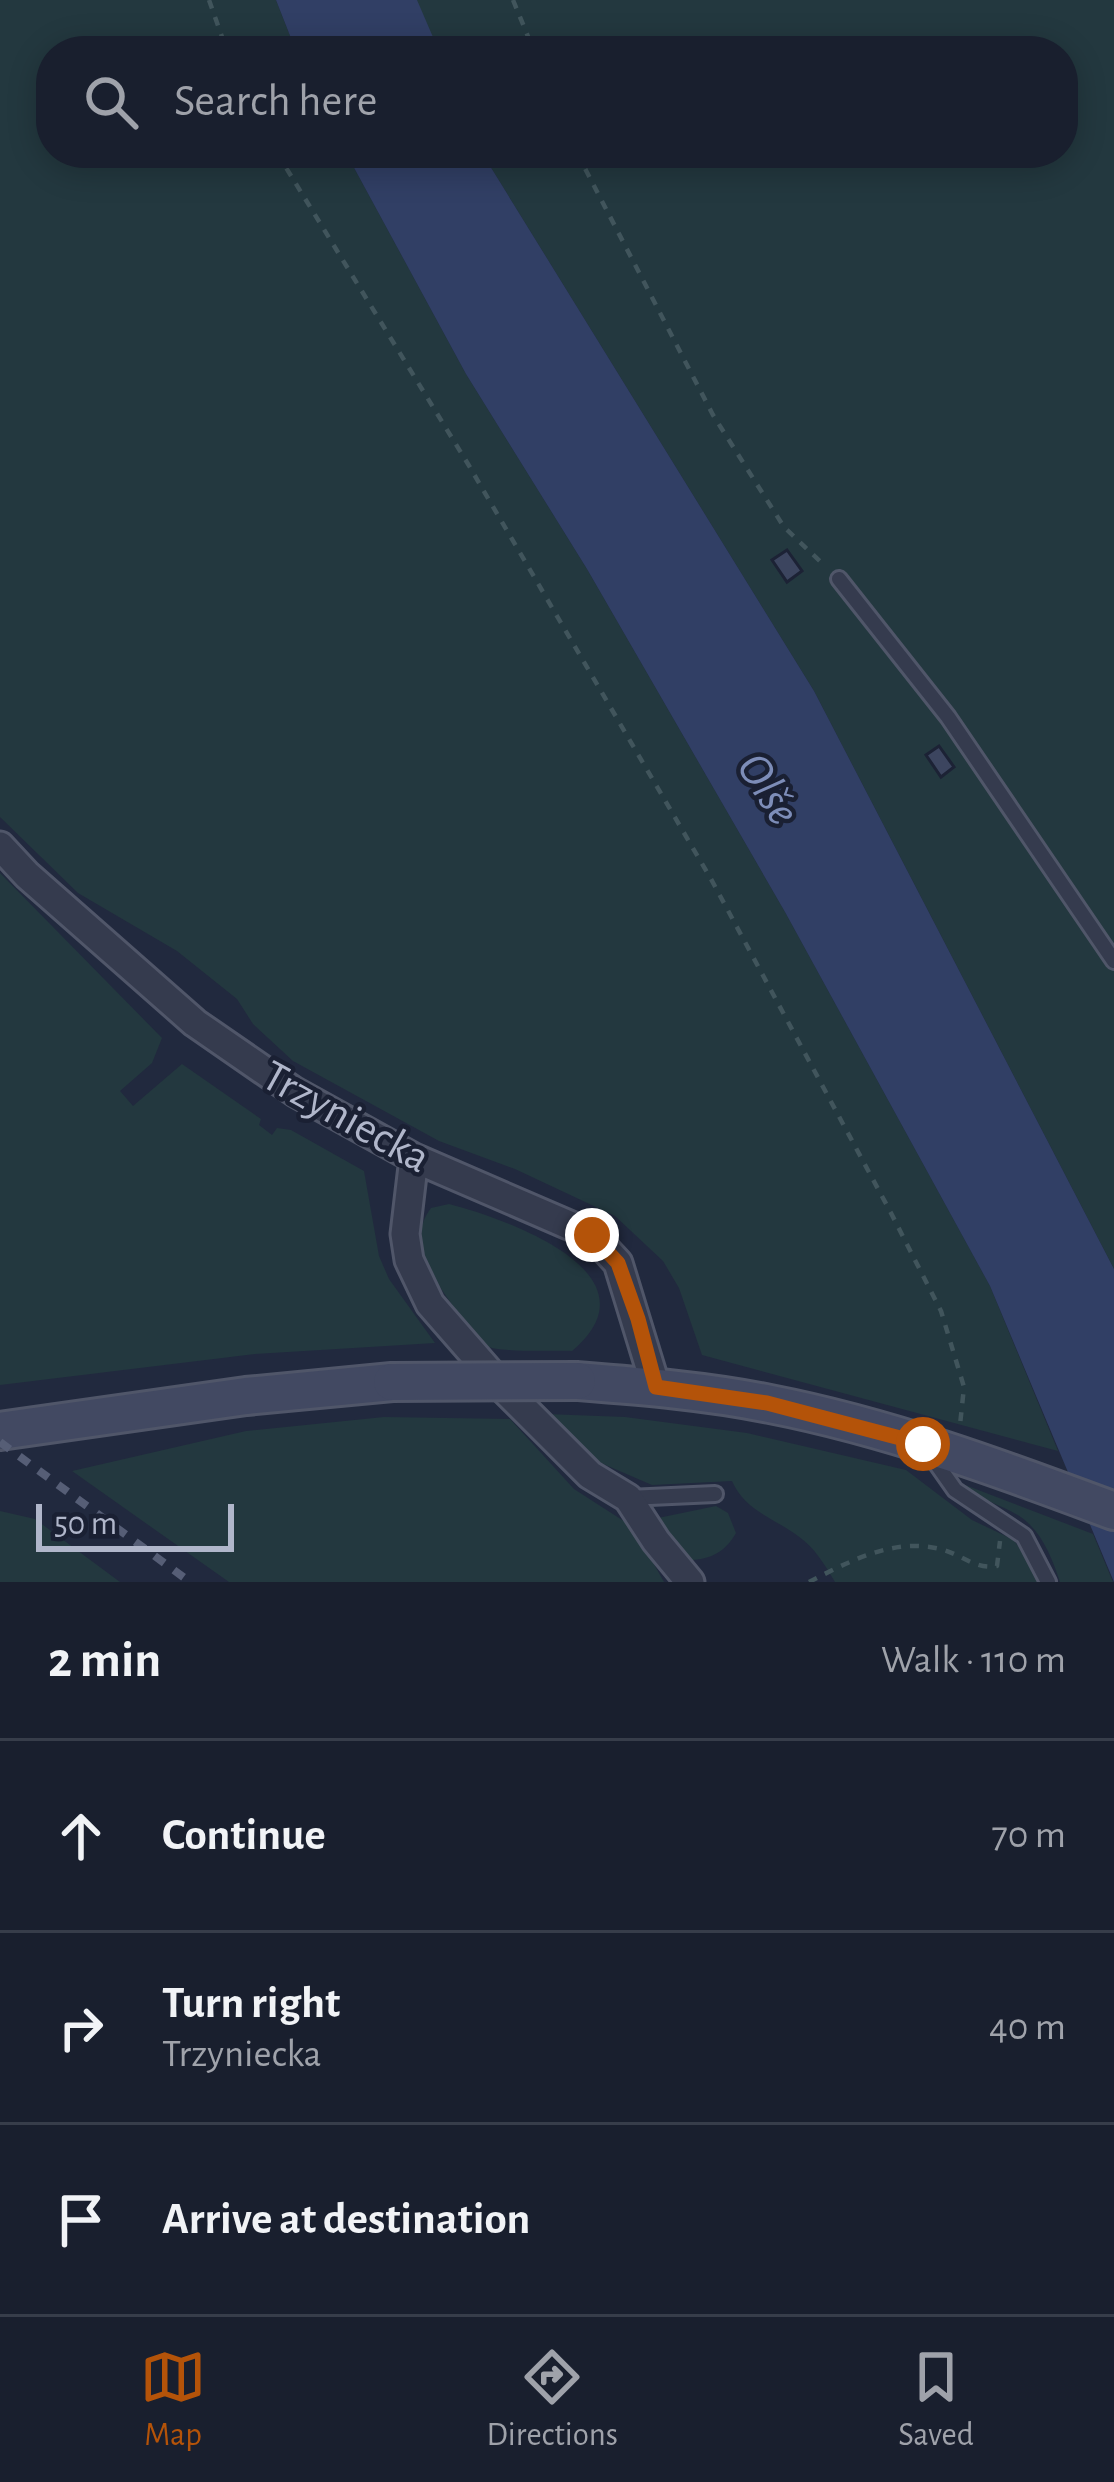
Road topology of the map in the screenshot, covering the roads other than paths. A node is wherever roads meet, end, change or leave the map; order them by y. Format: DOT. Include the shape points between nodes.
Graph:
graph roads {
  1 [pos="839,579"];
  2 [pos="0,846"];
  3 [pos="1114,961"];
  4 [pos="414,1157"];
  5 [pos="656,1387"];
  6 [pos="0,1431"];
  7 [pos="957,1455"];
  8 [pos="715,1494"];
  9 [pos="628,1498"];
  10 [pos="1114,1510"];
  11 [pos="690,1582"];
  12 [pos="1048,1582"];
  1 -- 3 [label="lane" via="948,718"];
  2 -- 4 [label="street, Trzyniecka" via="195,1023 295,1092"];
  4 -- 5 [label="street, Trzyniecka" via="592,1235 618,1263"];
  4 -- 9 [label="street" via="405,1234 430,1304 590,1475"];
  5 -- 6 [label="main road, bridge" via="392,1382"];
  5 -- 7 [label="main road" via="767,1403"];
  7 -- 10 [label="main road"];
  7 -- 12 [label="lane" via="955,1490 1024,1536"];
  8 -- 9 [label="lane"];
  9 -- 11 [label="street"];
}
